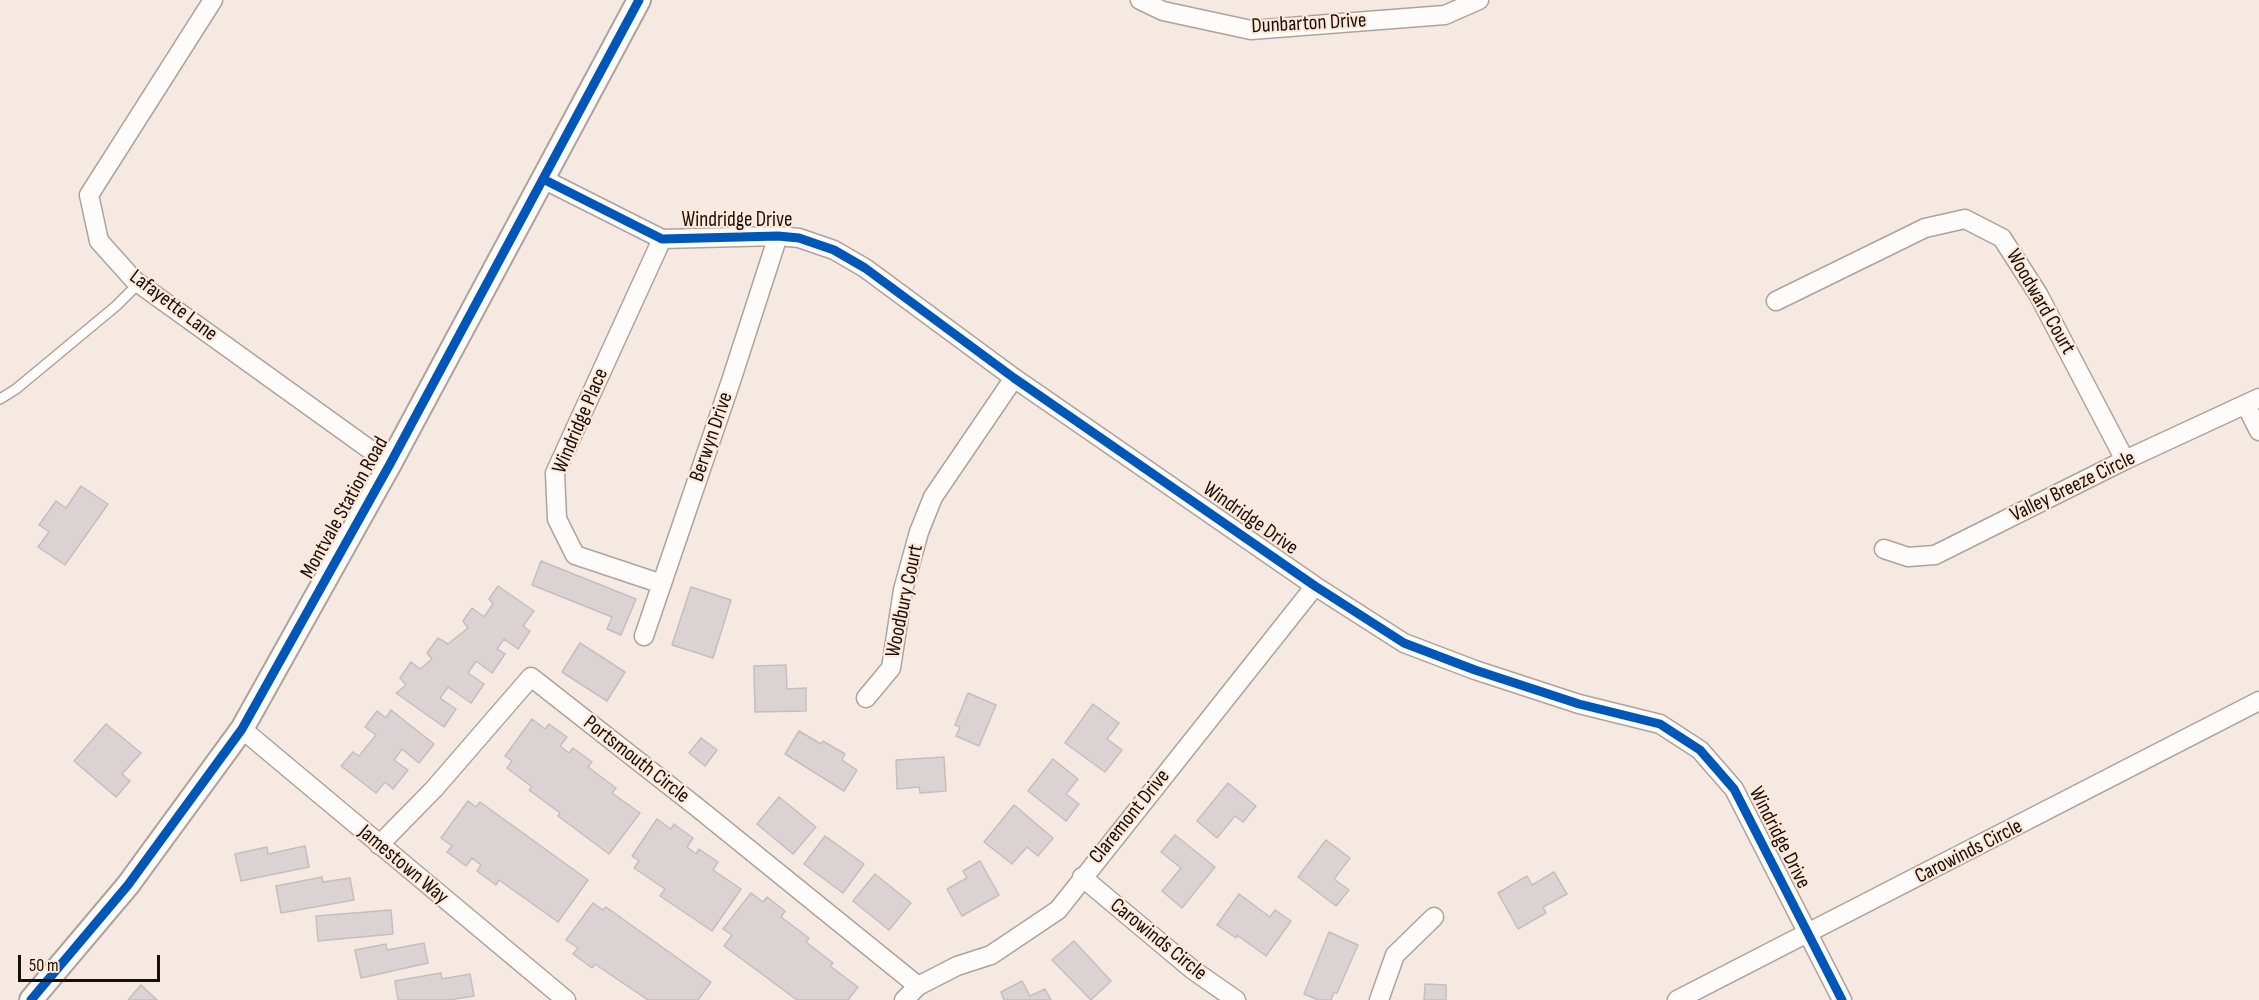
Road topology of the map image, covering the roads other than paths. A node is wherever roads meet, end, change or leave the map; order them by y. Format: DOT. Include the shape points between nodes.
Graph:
graph roads {
  1 [pos="213,0"];
  2 [pos="639,0"];
  3 [pos="1140,0"];
  4 [pos="1479,0"];
  5 [pos="543,179"];
  6 [pos="778,236"];
  7 [pos="662,240"];
  8 [pos="139,283"];
  9 [pos="1776,300"];
  10 [pos="1014,378"];
  11 [pos="0,399"];
  12 [pos="2253,402"];
  13 [pos="2259,431"];
  14 [pos="2125,460"];
  15 [pos="390,464"];
  16 [pos="1884,549"];
  17 [pos="662,584"];
  18 [pos="1315,586"];
  19 [pos="644,636"];
  20 [pos="866,698"];
  21 [pos="2259,701"];
  22 [pos="242,729"];
  23 [pos="379,845"];
  24 [pos="1082,877"];
  25 [pos="1434,917"];
  26 [pos="1808,934"];
  27 [pos="918,986"];
  28 [pos="31,1000"];
  29 [pos="566,1000"];
  30 [pos="904,1000"];
  31 [pos="1236,1000"];
  32 [pos="1379,1000"];
  33 [pos="1677,1000"];
  34 [pos="1842,1000"];
  1 -- 8 [label="street, Lafayette Lane" via="89,195 99,241"];
  2 -- 5 [label="street, Montvale Station Road"];
  3 -- 4 [label="street, Dunbarton Drive" via="1163,11 1251,30 1445,15"];
  5 -- 7 [label="street, Windridge Drive"];
  5 -- 15 [label="street, Montvale Station Road"];
  6 -- 7 [label="street, Windridge Drive"];
  6 -- 10 [label="street, Windridge Drive" via="800,238 834,250 865,268"];
  6 -- 17 [label="street, Berwyn Drive"];
  7 -- 17 [label="street, Windridge Place" via="555,473 557,519 575,555"];
  8 -- 11 [label="lane"];
  8 -- 15 [label="street, Lafayette Lane"];
  9 -- 14 [label="street, Woodward Court" via="1924,228 1965,219 2002,238 2038,294"];
  10 -- 18 [label="street, Windridge Drive"];
  10 -- 20 [label="street, Woodbury Court" via="933,497 903,590 891,668"];
  12 -- 13 [label="street"];
  12 -- 14 [label="street, Valley Breeze Circle"];
  14 -- 16 [label="street, Valley Breeze Circle" via="1935,555 1908,557"];
  15 -- 22 [label="street, Montvale Station Road"];
  17 -- 19 [label="street, Berwyn Drive"];
  18 -- 24 [label="street, Claremont Drive"];
  18 -- 26 [label="street, Windridge Drive" via="1404,643 1579,704 1660,724 1700,750 1734,789"];
  21 -- 26 [label="street, Carowinds Circle"];
  22 -- 23 [label="street, Jamestown Way"];
  22 -- 28 [label="street, Montvale Station Road" via="128,885"];
  23 -- 27 [label="street, Portsmouth Circle" via="434,789 531,677"];
  23 -- 29 [label="street, Jamestown Way"];
  24 -- 27 [label="street, Claremont Drive" via="1058,910 1030,930 991,955 957,966"];
  24 -- 31 [label="street, Carowinds Circle" via="1193,970"];
  25 -- 32 [label="street" via="1395,955"];
  26 -- 33 [label="street, Carowinds Circle"];
  26 -- 34 [label="street, Windridge Drive"];
  27 -- 30 [label="street, Claremont Drive"];
}
